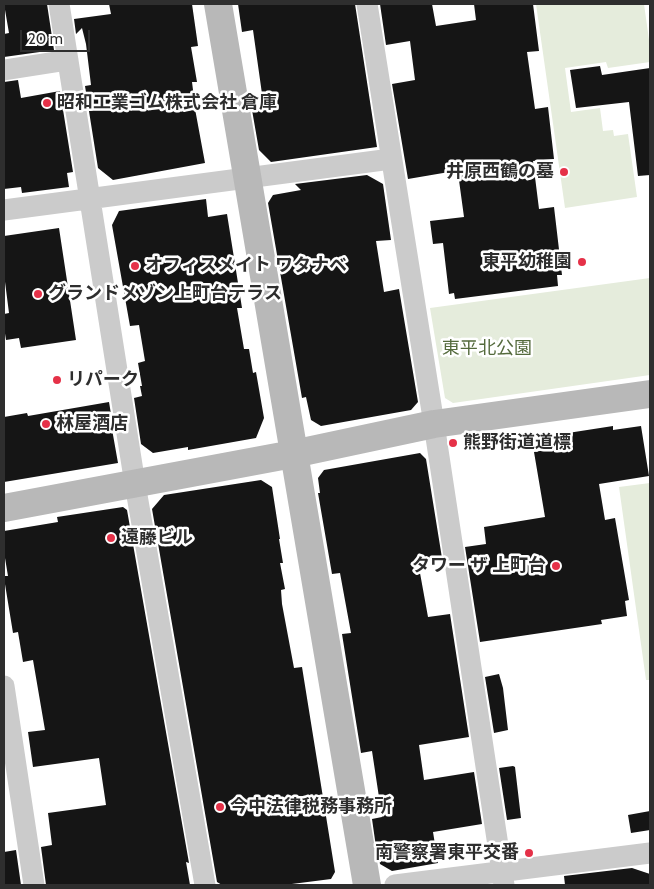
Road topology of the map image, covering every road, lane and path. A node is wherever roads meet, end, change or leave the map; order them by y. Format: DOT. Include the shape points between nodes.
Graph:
graph roads {
  1 [pos="59,4"];
  2 [pos="218,4"];
  3 [pos="367,4"];
  4 [pos="68,60"];
  5 [pos="4,70"];
  6 [pos="391,159"];
  7 [pos="247,178"];
  8 [pos="90,198"];
  9 [pos="4,210"];
  10 [pos="650,394"];
  11 [pos="434,424"];
  12 [pos="293,454"];
  13 [pos="135,484"];
  14 [pos="4,508"];
  15 [pos="4,686"];
  16 [pos="650,853"];
  17 [pos="503,879"];
  18 [pos="34,885"];
  19 [pos="205,885"];
  20 [pos="367,885"];
  21 [pos="395,885"];
  1 -- 4 [label="street"];
  2 -- 7 [label="street"];
  3 -- 6 [label="street"];
  4 -- 5 [label="street"];
  4 -- 8 [label="street"];
  6 -- 7 [label="street"];
  6 -- 11 [label="street"];
  7 -- 8 [label="street"];
  7 -- 12 [label="street"];
  8 -- 9 [label="street"];
  8 -- 13 [label="street"];
  10 -- 11 [label="street"];
  11 -- 12 [label="street"];
  11 -- 17 [label="street"];
  12 -- 13 [label="street"];
  12 -- 20 [label="street"];
  13 -- 14 [label="street"];
  13 -- 19 [label="street"];
  15 -- 18 [label="street"];
  16 -- 17 [label="street"];
  17 -- 21 [label="street"];
}
